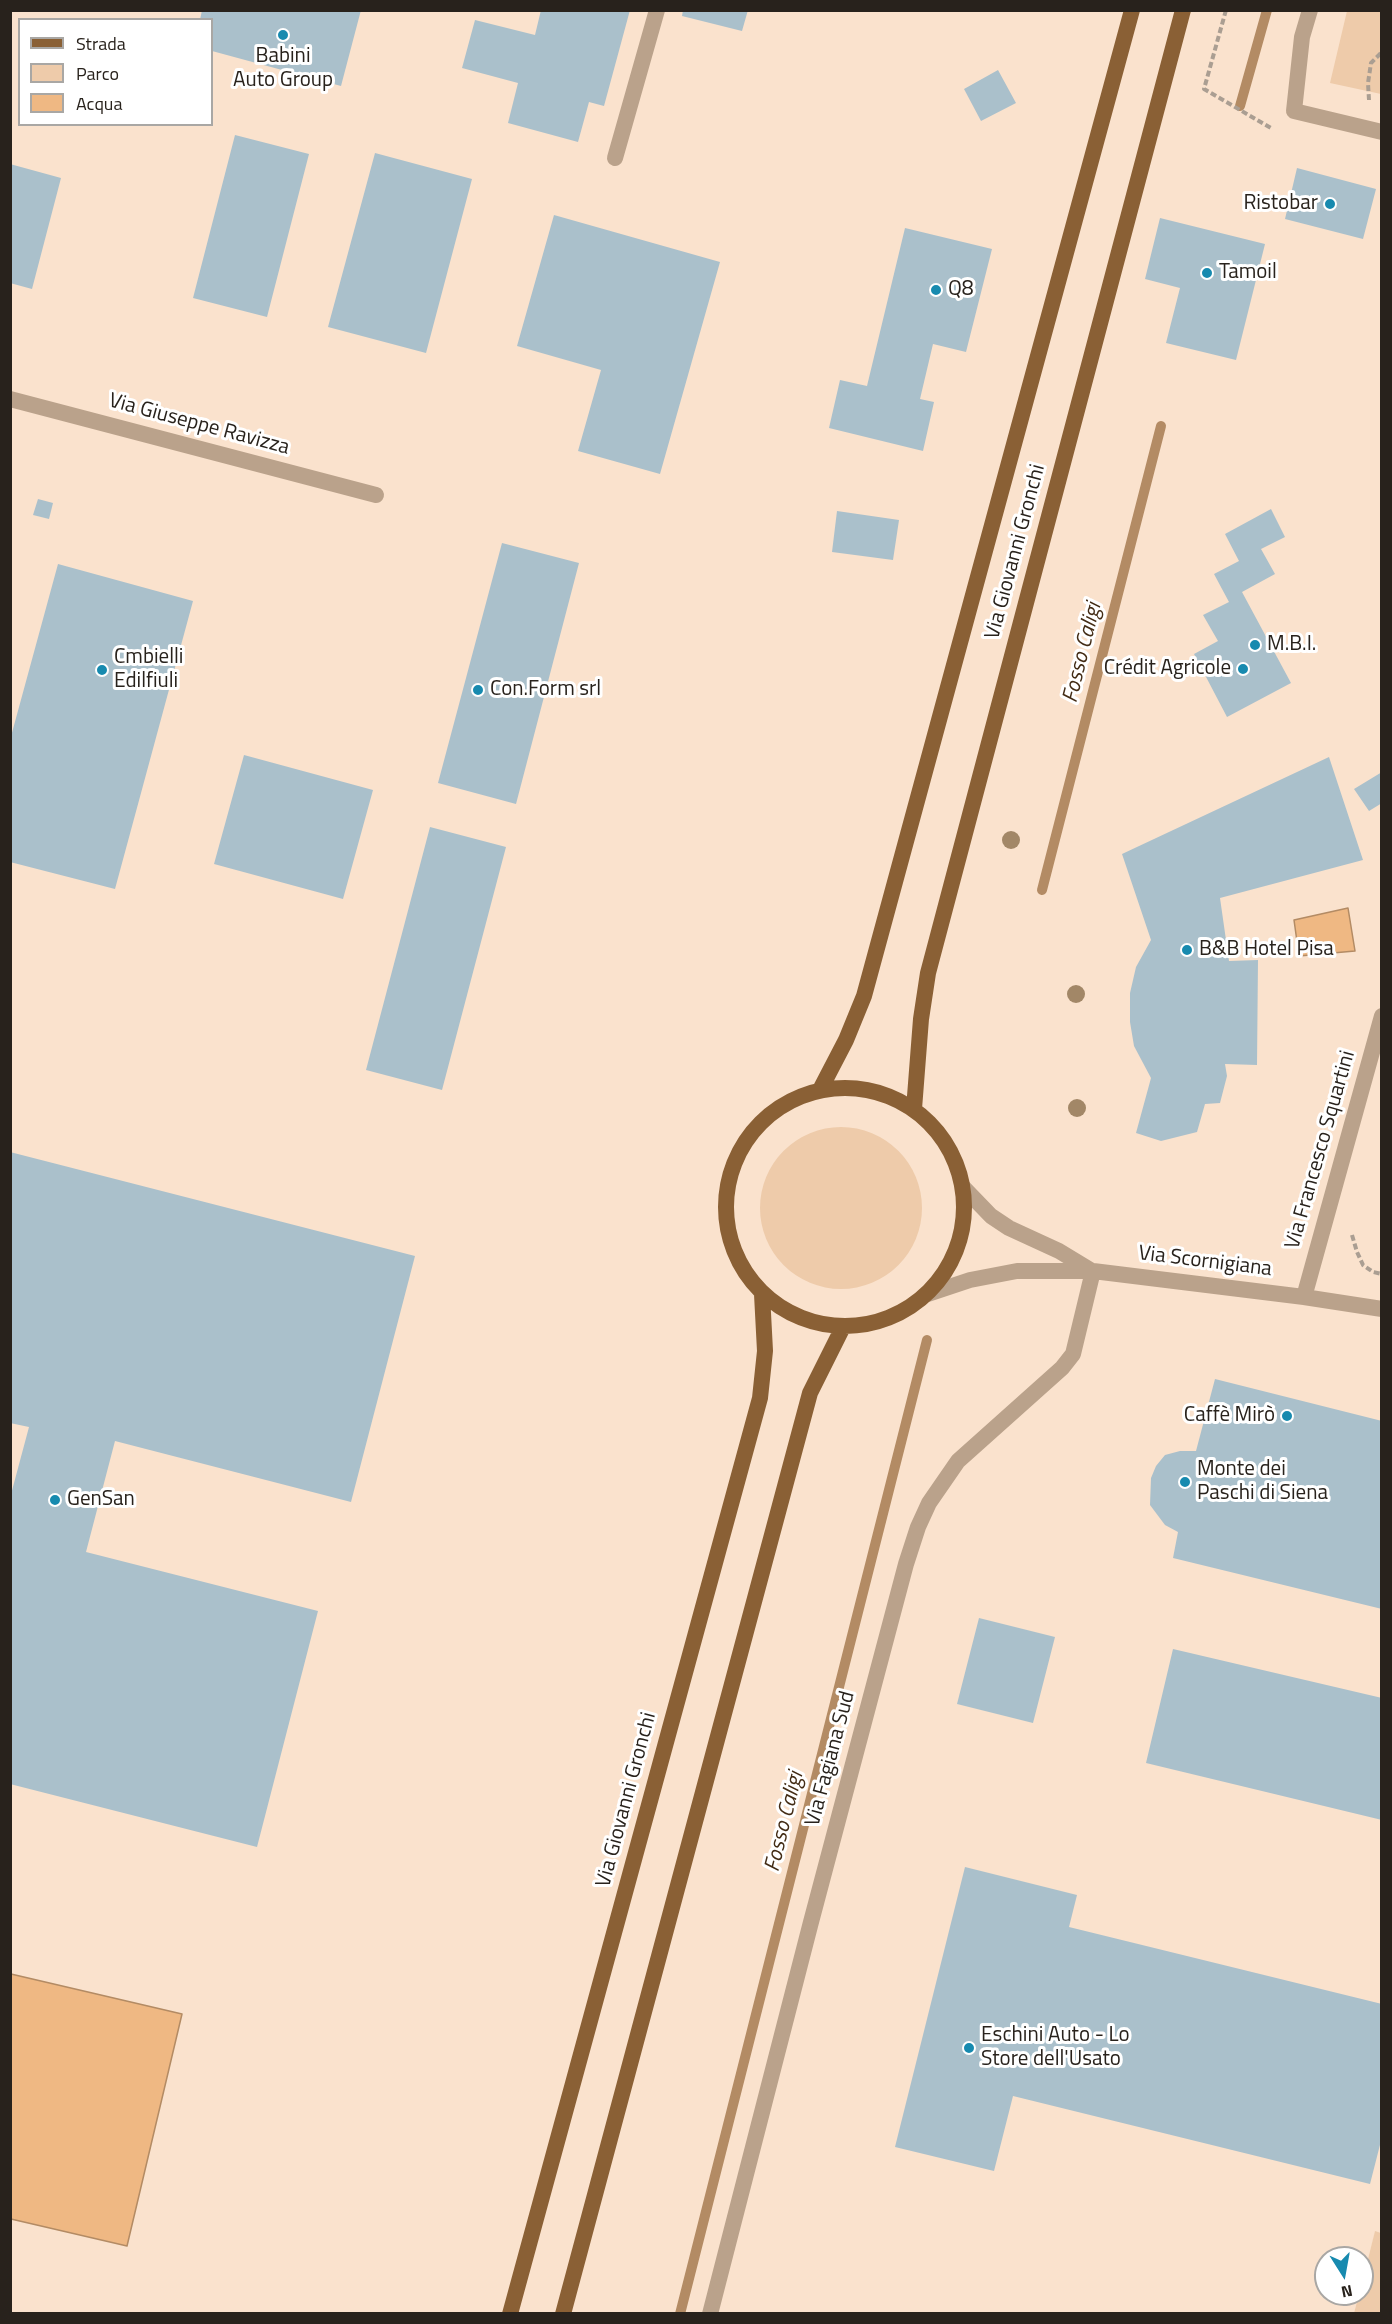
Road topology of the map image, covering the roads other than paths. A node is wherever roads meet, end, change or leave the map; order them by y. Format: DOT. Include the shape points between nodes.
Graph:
graph roads {
  1 [pos="657,10"];
  2 [pos="1132,10"];
  3 [pos="1183,10"];
  4 [pos="1310,10"];
  5 [pos="1376,131"];
  6 [pos="615,158"];
  7 [pos="10,399"];
  8 [pos="376,495"];
  9 [pos="1382,1016"];
  10 [pos="820,1090"];
  11 [pos="914,1109"];
  12 [pos="963,1187"];
  13 [pos="1093,1271"];
  14 [pos="762,1294"];
  15 [pos="928,1294"];
  16 [pos="1304,1297"];
  17 [pos="1382,1309"];
  18 [pos="843,1327"];
  19 [pos="510,2313"];
  20 [pos="563,2313"];
  21 [pos="710,2313"];
  1 -- 6 [label="street"];
  2 -- 10 [label="main road, Via Giovanni Gronchi" via="864,996"];
  3 -- 11 [label="main road, Via Giovanni Gronchi" via="928,973"];
  4 -- 5 [label="street" via="1302,37 1294,111"];
  7 -- 8 [label="street, Via Giuseppe Ravizza"];
  9 -- 16 [label="street, Via Francesco Squartini"];
  10 -- 11 [label="main road" via="863,1089"];
  10 -- 14 [label="main road" via="775,1109 756,1126 731,1167 724,1199 727,1235 738,1264"];
  11 -- 12 [label="main road" via="946,1143"];
  12 -- 13 [label="street, Via Scornigiana" via="991,1216 1009,1228"];
  12 -- 15 [label="main road" via="963,1230 944,1275"];
  13 -- 15 [label="street, Via Scornigiana" via="1017,1271 970,1280"];
  13 -- 16 [label="street, Via Scornigiana"];
  13 -- 21 [label="street, Via Fagiana Sud" via="1074,1354 958,1461 928,1503 918,1527"];
  14 -- 18 [label="main road" via="802,1318"];
  14 -- 19 [label="main road, Via Giovanni Gronchi" via="765,1351 760,1398"];
  15 -- 18 [label="main road" via="888,1318"];
  16 -- 17 [label="street, Via Scornigiana"];
  18 -- 20 [label="main road" via="810,1393"];
}
